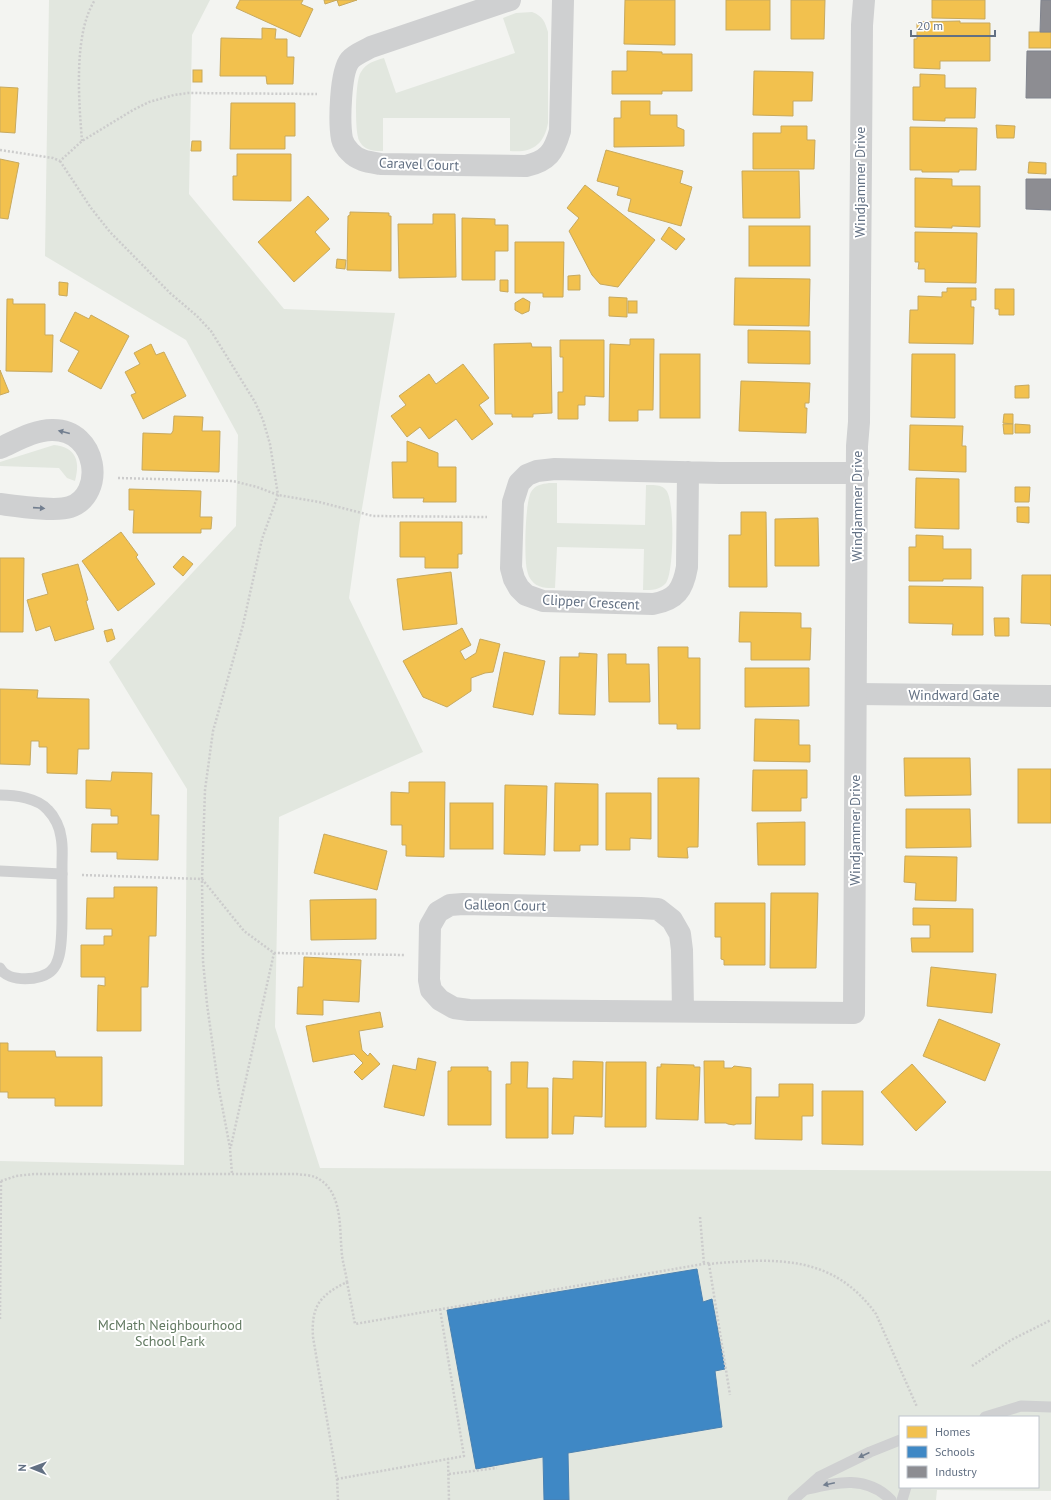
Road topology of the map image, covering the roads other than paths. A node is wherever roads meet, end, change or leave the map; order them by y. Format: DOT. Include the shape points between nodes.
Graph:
graph roads {
  1 [pos="510,0"];
  2 [pos="563,0"];
  3 [pos="864,0"];
  4 [pos="0,448"];
  5 [pos="688,472"];
  6 [pos="858,473"];
  7 [pos="0,504"];
  8 [pos="857,694"];
  9 [pos="1051,696"];
  10 [pos="0,795"];
  11 [pos="0,871"];
  12 [pos="62,874"];
  13 [pos="0,968"];
  14 [pos="683,1011"];
  15 [pos="854,1012"];
  16 [pos="1051,1407"];
  17 [pos="988,1416"];
  18 [pos="899,1440"];
  19 [pos="906,1488"];
  20 [pos="804,1489"];
  21 [pos="793,1500"];
  22 [pos="891,1500"];
  23 [pos="902,1500"];
  1 -- 2 [label="street, Caravel Court" via="371,47 350,60 342,81 341,129 343,141 349,152 367,162 381,164 526,166 545,158 556,146 560,130"];
  3 -- 6 [label="street, Windjammer Drive"];
  7 -- 4 [label="street, one-way" via="70,507 86,495 91,485 93,467 87,449 77,437 57,430 44,431"];
  5 -- 5 [label="street, Clipper Crescent" via="555,470 537,471 527,475 519,483 512,502 511,568 519,588 526,595 543,601 645,604 665,602 674,597 685,578 688,550"];
  5 -- 6 [label="street, Clipper Crescent"];
  6 -- 8 [label="street, Windjammer Drive"];
  8 -- 9 [label="street, Windward Gate"];
  8 -- 15 [label="street, Windjammer Drive"];
  10 -- 12 [label="lane" via="35,801 48,809 56,820 61,837"];
  11 -- 12 [label="lane"];
  12 -- 13 [label="lane" via="62,931 59,956 52,970 25,979 14,978 3,973"];
  14 -- 14 [label="street, Galleon Court" via="454,1008 440,1000 431,990 430,926 438,912 450,905 658,909 672,920 680,934"];
  14 -- 15 [label="street, Galleon Court"];
  16 -- 17 [label="lane" via="1021,1406"];
  18 -- 20 [label="lane, one-way" via="819,1477"];
  19 -- 23 [label="lane"];
  20 -- 21 [label="lane"];
  22 -- 20 [label="lane, one-way" via="871,1486 859,1483 838,1482"];
}
